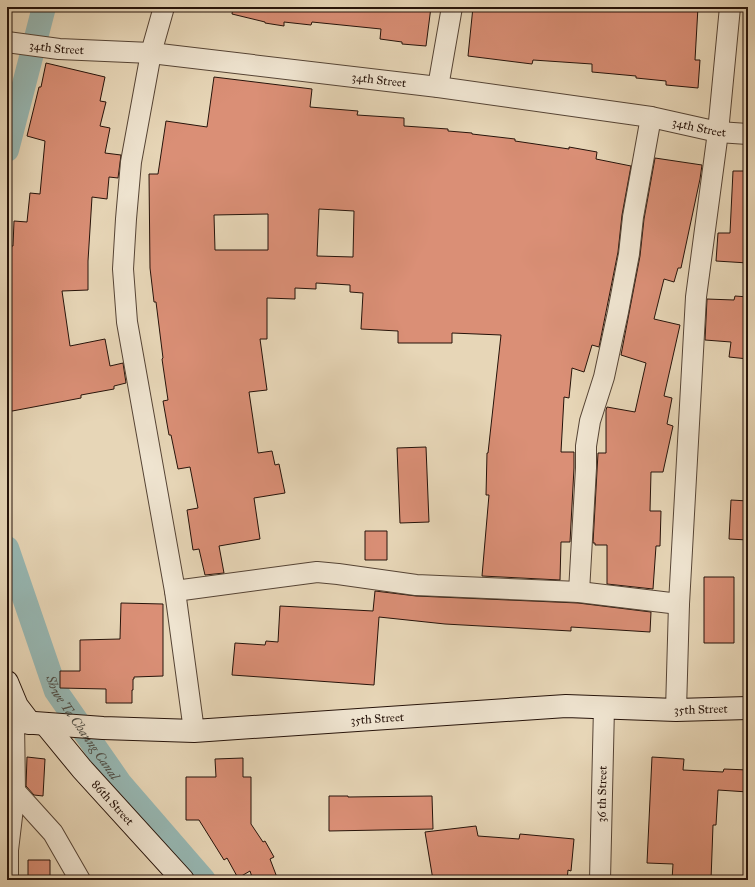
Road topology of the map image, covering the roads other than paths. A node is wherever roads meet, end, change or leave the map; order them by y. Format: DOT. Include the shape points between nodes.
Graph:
graph roads {
  1 [pos="164,7"];
  2 [pos="452,7"];
  3 [pos="730,7"];
  4 [pos="7,42"];
  5 [pos="151,53"];
  6 [pos="438,87"];
  7 [pos="651,117"];
  8 [pos="718,132"];
  9 [pos="748,134"];
  10 [pos="175,591"];
  11 [pos="579,592"];
  12 [pos="678,604"];
  13 [pos="7,682"];
  14 [pos="604,707"];
  15 [pos="748,708"];
  16 [pos="676,710"];
  17 [pos="24,723"];
  18 [pos="194,731"];
  19 [pos="15,791"];
  20 [pos="8,880"];
  21 [pos="80,880"];
  22 [pos="183,880"];
  23 [pos="600,880"];
  1 -- 5 [label="street"];
  2 -- 6 [label="street"];
  3 -- 8 [label="street"];
  4 -- 5 [label="street, 34th Street" via="59,49"];
  5 -- 6 [label="street, 34th Street"];
  5 -- 10 [label="street" via="131,162 123,269 127,322"];
  6 -- 7 [label="street, 34th Street"];
  7 -- 8 [label="street, 34th Street"];
  7 -- 11 [label="street" via="618,312 587,440"];
  8 -- 9 [label="street, 34th Street"];
  8 -- 12 [label="street" via="696,297"];
  10 -- 11 [label="street" via="317,572 416,585"];
  10 -- 18 [label="street"];
  11 -- 12 [label="street"];
  12 -- 16 [label="street"];
  13 -- 17 [label="main road, 86th Street"];
  14 -- 16 [label="main road, 35th Street"];
  14 -- 18 [label="main road, 35th Street" via="566,706"];
  14 -- 23 [label="street, 36 th Street"];
  15 -- 16 [label="main road, 35th Street"];
  17 -- 18 [label="main road, 35th Street"];
  17 -- 19 [label="street"];
  17 -- 22 [label="main road, 86th Street" via="82,769"];
  19 -- 20 [label="street" via="8,850"];
  19 -- 21 [label="street" via="53,833"];
}
